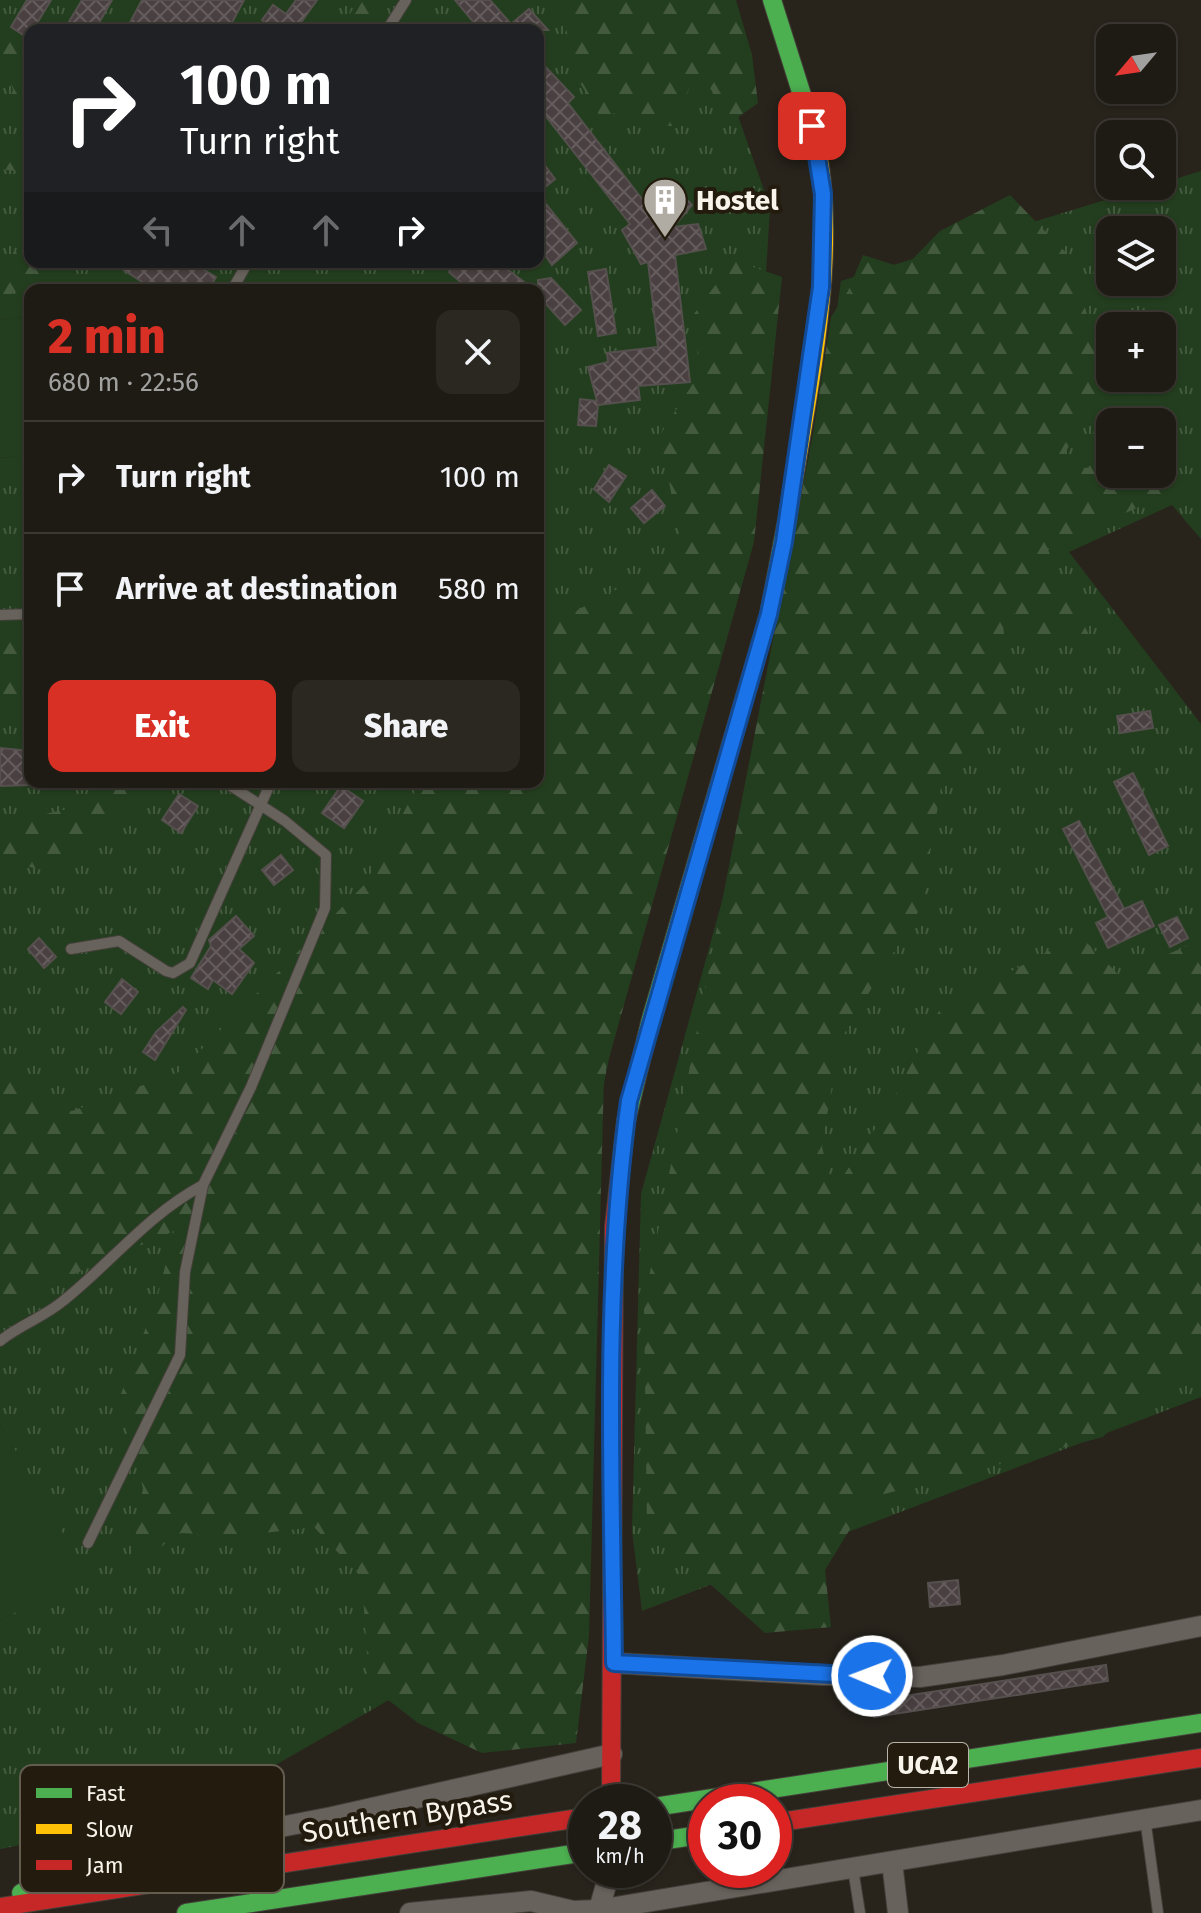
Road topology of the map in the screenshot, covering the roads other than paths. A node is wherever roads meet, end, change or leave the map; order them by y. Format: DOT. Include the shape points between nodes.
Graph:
graph roads {
  1 [pos="406,0"];
  2 [pos="772,0"];
  3 [pos="391,24"];
  4 [pos="24,614"];
  5 [pos="0,615"];
  6 [pos="234,788"];
  7 [pos="268,788"];
  8 [pos="259,804"];
  9 [pos="71,949"];
  10 [pos="203,1185"];
  11 [pos="0,1341"];
  12 [pos="88,1543"];
  13 [pos="1201,1626"];
  14 [pos="614,1663"];
  15 [pos="1201,1723"];
  16 [pos="612,1754"];
  17 [pos="1201,1758"];
  18 [pos="611,1784"];
  19 [pos="672,1804"];
  20 [pos="1201,1810"];
  21 [pos="1145,1818"];
  22 [pos="568,1820"];
  23 [pos="792,1820"];
  24 [pos="284,1826"];
  25 [pos="568,1855"];
  26 [pos="284,1862"];
  27 [pos="892,1862"];
  28 [pos="853,1869"];
  29 [pos="605,1888"];
  30 [pos="24,1893"];
  31 [pos="80,1893"];
  32 [pos="0,1905"];
  33 [pos="598,1911"];
  34 [pos="186,1913"];
  35 [pos="410,1913"];
  36 [pos="859,1913"];
  37 [pos="898,1913"];
  38 [pos="1158,1913"];
  1 -- 3 [label="lane"];
  2 -- 14 [label="main road" via="812,126 823,194 821,287 769,614 629,1101 614,1227"];
  4 -- 5 [label="lane"];
  6 -- 8 [label="lane"];
  7 -- 8 [label="lane"];
  8 -- 9 [label="lane" via="190,963 173,973 166,971 119,941"];
  8 -- 10 [label="lane" via="326,855 325,908 251,1087"];
  10 -- 11 [label="lane" via="168,1204 62,1303"];
  10 -- 12 [label="lane" via="185,1272 180,1355"];
  13 -- 14 [label="street" via="920,1677"];
  14 -- 16 [label="main road"];
  15 -- 19 [label="main road, UCA2"];
  16 -- 18 [label="main road"];
  16 -- 24 [label="street"];
  17 -- 23 [label="main road, UCA2"];
  20 -- 21 [label="street"];
  21 -- 27 [label="street"];
  21 -- 38 [label="lane"];
  22 -- 26 [label="main road, Southern Bypass"];
  25 -- 34 [label="main road"];
  27 -- 28 [label="street"];
  27 -- 37 [label="street"];
  28 -- 33 [label="street"];
  28 -- 36 [label="lane"];
  29 -- 33 [label="street"];
  30 -- 32 [label="main road"];
  31 -- 32 [label="main road, Southern Bypass"];
  33 -- 35 [label="street" via="531,1901"];
}
